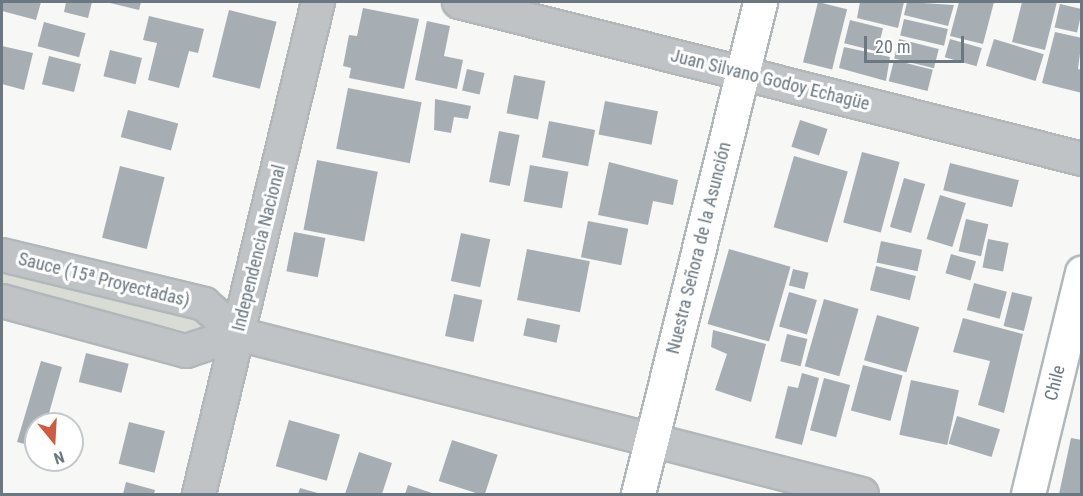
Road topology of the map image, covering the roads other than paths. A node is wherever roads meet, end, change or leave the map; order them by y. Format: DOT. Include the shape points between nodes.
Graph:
graph roads {
  1 [pos="318,2"];
  2 [pos="459,2"];
  3 [pos="759,2"];
  4 [pos="742,73"];
  5 [pos="1082,159"];
  6 [pos="2,255"];
  7 [pos="1082,272"];
  8 [pos="2,301"];
  9 [pos="238,334"];
  10 [pos="651,440"];
  11 [pos="199,495"];
  12 [pos="638,495"];
  13 [pos="862,495"];
  14 [pos="1028,495"];
  1 -- 9 [label="street, Independencia Nacional"];
  2 -- 4 [label="street, Juan Silvano Godoy Echagüe"];
  3 -- 4 [label="street, Nuestra Señora de la Asunción"];
  4 -- 5 [label="street, Juan Silvano Godoy Echagüe"];
  4 -- 10 [label="street, Nuestra Señora de la Asunción"];
  6 -- 9 [label="street, Sauce (15ª Proyectadas)" via="204,304"];
  7 -- 14 [label="street, Chile"];
  8 -- 9 [label="street" via="186,351"];
  9 -- 10 [label="street"];
  9 -- 11 [label="street, Independencia Nacional"];
  10 -- 12 [label="street, Nuestra Señora de la Asunción"];
  10 -- 13 [label="street"];
}
